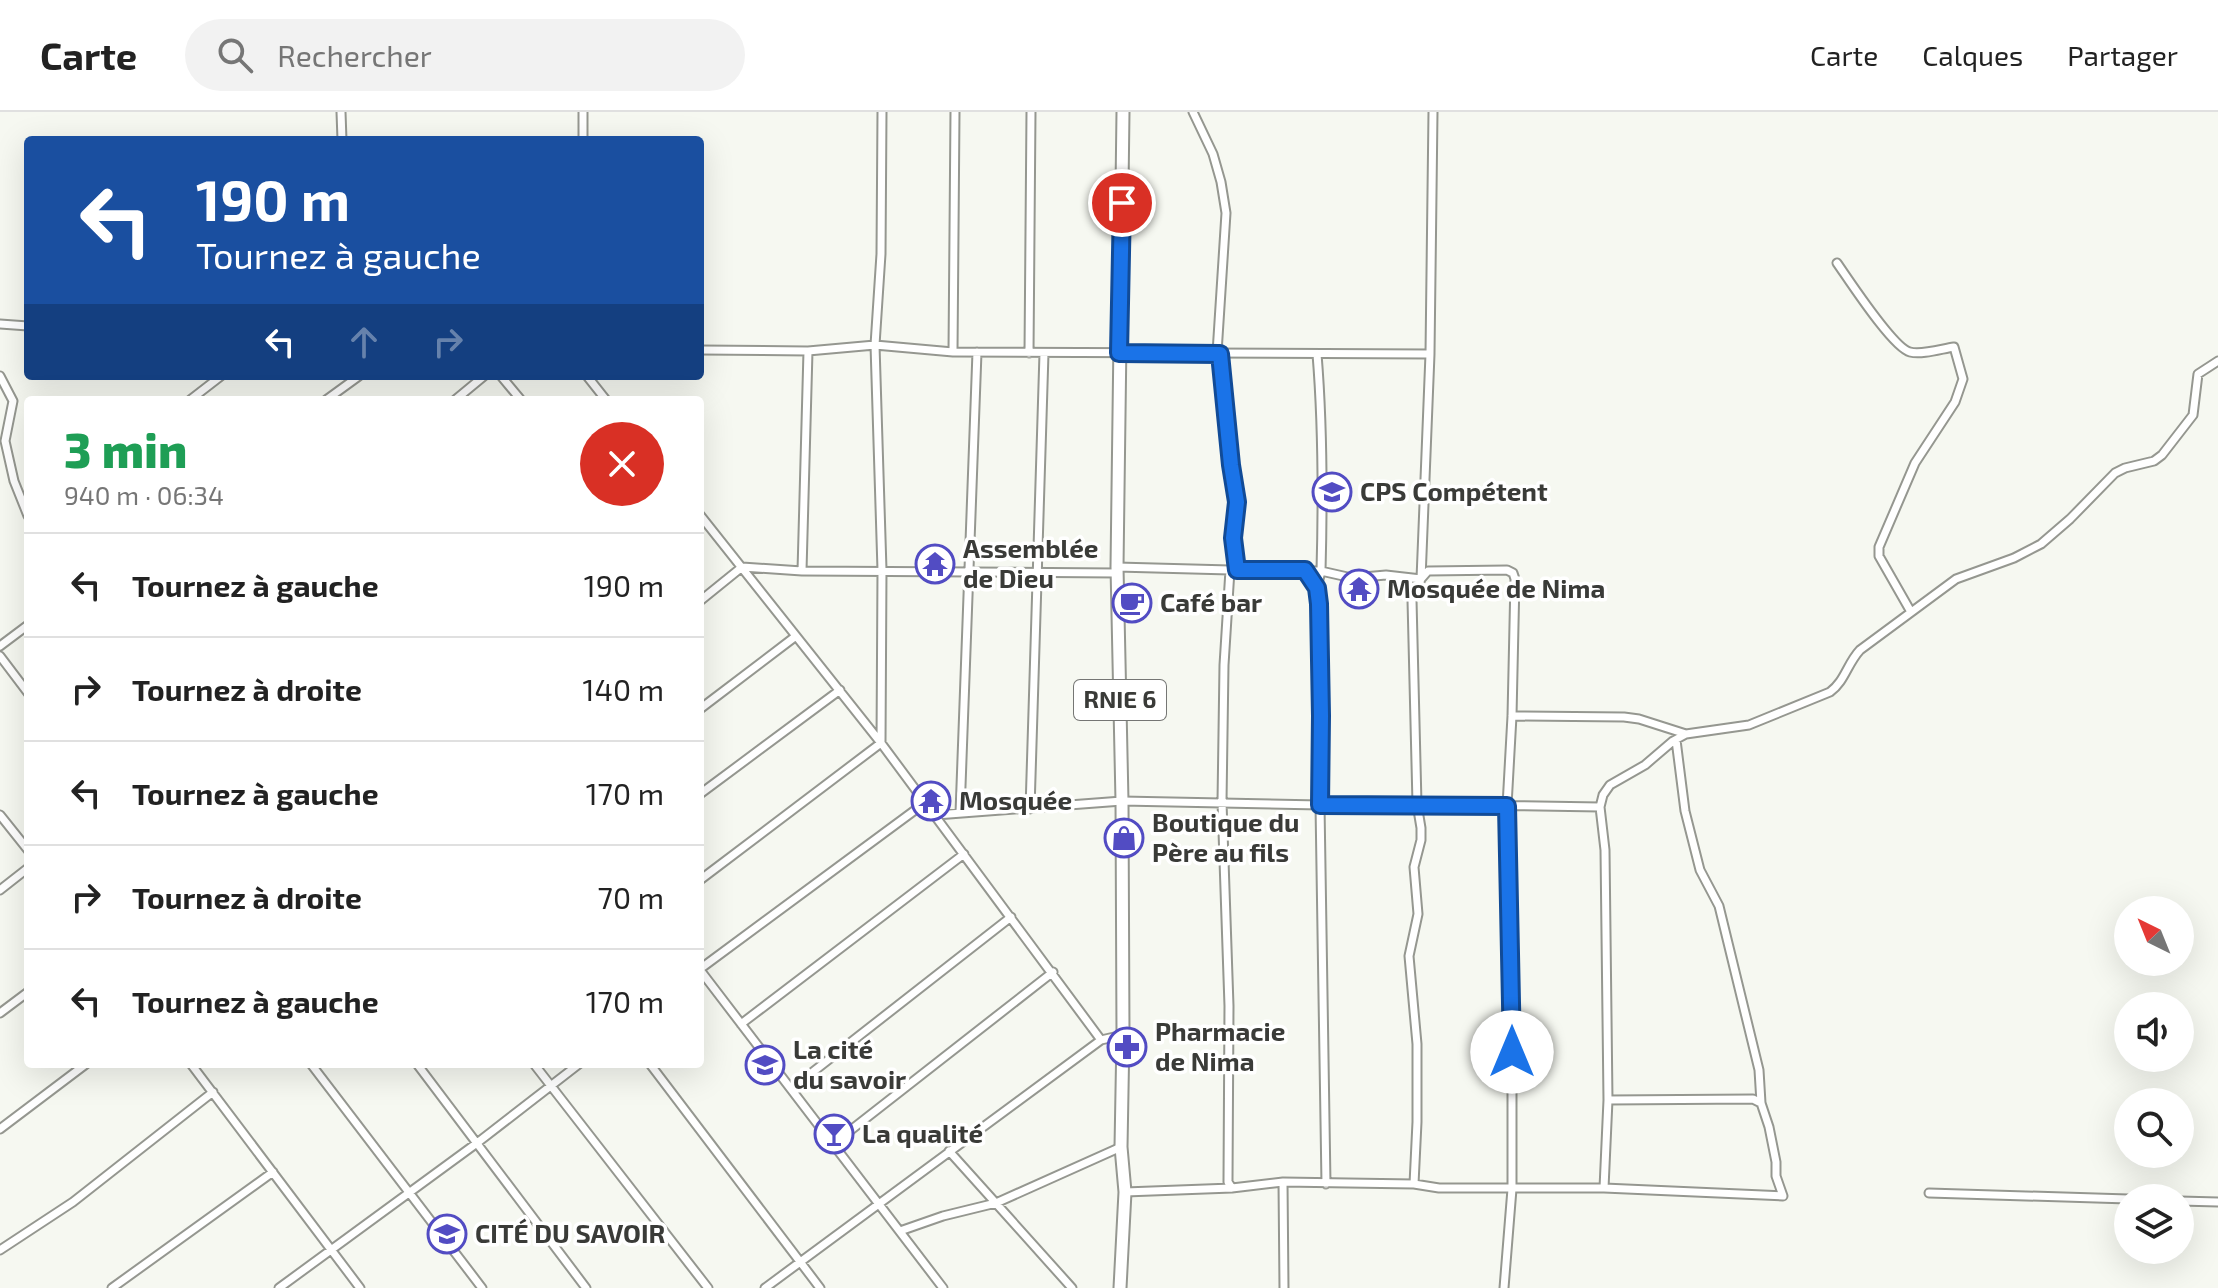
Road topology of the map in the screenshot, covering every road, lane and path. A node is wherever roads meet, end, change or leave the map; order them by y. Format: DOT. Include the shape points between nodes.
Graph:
graph roads {
  1 [pos="341,112"];
  2 [pos="583,112"];
  3 [pos="882,112"];
  4 [pos="955,112"];
  5 [pos="1031,112"];
  6 [pos="1123,112"];
  7 [pos="1193,112"];
  8 [pos="1433,112"];
  9 [pos="342,136"];
  10 [pos="583,136"];
  11 [pos="1837,263"];
  12 [pos="0,324"];
  13 [pos="24,326"];
  14 [pos="875,345"];
  15 [pos="704,350"];
  16 [pos="808,351"];
  17 [pos="953,352"];
  18 [pos="977,352"];
  19 [pos="1029,353"];
  20 [pos="1044,353"];
  21 [pos="1119,353"];
  22 [pos="1219,354"];
  23 [pos="1317,354"];
  24 [pos="1430,354"];
  25 [pos="2218,361"];
  26 [pos="0,376"];
  27 [pos="216,380"];
  28 [pos="354,380"];
  29 [pos="479,380"];
  30 [pos="504,380"];
  31 [pos="590,380"];
  32 [pos="195,396"];
  33 [pos="332,396"];
  34 [pos="460,396"];
  35 [pos="518,396"];
  36 [pos="603,396"];
  37 [pos="24,506"];
  38 [pos="704,520"];
  39 [pos="742,567"];
  40 [pos="882,570"];
  41 [pos="1117,570"];
  42 [pos="1234,570"];
  43 [pos="1305,570"];
  44 [pos="802,571"];
  45 [pos="1321,571"];
  46 [pos="969,572"];
  47 [pos="1037,573"];
  48 [pos="1421,579"];
  49 [pos="1317,588"];
  50 [pos="704,598"];
  51 [pos="1911,612"];
  52 [pos="24,628"];
  53 [pos="796,636"];
  54 [pos="0,646"];
  55 [pos="0,656"];
  56 [pos="24,688"];
  57 [pos="840,690"];
  58 [pos="704,706"];
  59 [pos="1512,716"];
  60 [pos="1686,734"];
  61 [pos="1676,740"];
  62 [pos="881,743"];
  63 [pos="704,791"];
  64 [pos="1122,801"];
  65 [pos="926,802"];
  66 [pos="1222,802"];
  67 [pos="1417,804"];
  68 [pos="1320,805"];
  69 [pos="1507,806"];
  70 [pos="1600,807"];
  71 [pos="1030,809"];
  72 [pos="960,813"];
  73 [pos="0,815"];
  74 [pos="936,815"];
  75 [pos="24,845"];
  76 [pos="964,854"];
  77 [pos="24,871"];
  78 [pos="704,877"];
  79 [pos="0,890"];
  80 [pos="1011,917"];
  81 [pos="704,966"];
  82 [pos="1053,972"];
  83 [pos="704,974"];
  84 [pos="24,995"];
  85 [pos="0,1013"];
  86 [pos="741,1024"];
  87 [pos="1123,1035"];
  88 [pos="1101,1040"];
  89 [pos="81,1068"];
  90 [pos="194,1068"];
  91 [pos="314,1068"];
  92 [pos="420,1068"];
  93 [pos="537,1068"];
  94 [pos="574,1068"];
  95 [pos="653,1068"];
  96 [pos="551,1086"];
  97 [pos="791,1089"];
  98 [pos="213,1092"];
  99 [pos="1608,1100"];
  100 [pos="1761,1103"];
  101 [pos="0,1129"];
  102 [pos="477,1143"];
  103 [pos="833,1144"];
  104 [pos="1121,1147"];
  105 [pos="949,1151"];
  106 [pos="273,1172"];
  107 [pos="1283,1182"];
  108 [pos="1326,1184"];
  109 [pos="1414,1184"];
  110 [pos="1232,1188"];
  111 [pos="1604,1188"];
  112 [pos="1512,1189"];
  113 [pos="1125,1192"];
  114 [pos="410,1193"];
  115 [pos="1929,1193"];
  116 [pos="2114,1199"];
  117 [pos="2194,1201"];
  118 [pos="2218,1202"];
  119 [pos="878,1203"];
  120 [pos="996,1203"];
  121 [pos="900,1231"];
  122 [pos="0,1250"];
  123 [pos="332,1250"];
  124 [pos="800,1262"];
  125 [pos="112,1288"];
  126 [pos="279,1288"];
  127 [pos="360,1288"];
  128 [pos="482,1288"];
  129 [pos="586,1288"];
  130 [pos="708,1288"];
  131 [pos="765,1288"];
  132 [pos="820,1288"];
  133 [pos="943,1288"];
  134 [pos="1072,1288"];
  135 [pos="1120,1288"];
  136 [pos="1284,1288"];
  137 [pos="1504,1288"];
  1 -- 9 [label="street"];
  2 -- 10 [label="street"];
  3 -- 14 [label="street"];
  4 -- 17 [label="street"];
  5 -- 19 [label="street"];
  6 -- 21 [label="main road, RNIE 6"];
  7 -- 22 [label="street" via="1213,154 1226,213"];
  8 -- 24 [label="street"];
  11 -- 51 [label="street" via="1903,349 1911,353 1954,347 1963,379 1955,402 1915,463 1879,547"];
  12 -- 13 [label="street"];
  14 -- 16 [label="street"];
  14 -- 17 [label="street"];
  14 -- 40 [label="street"];
  15 -- 16 [label="street"];
  16 -- 44 [label="street"];
  17 -- 18 [label="street"];
  18 -- 19 [label="street"];
  18 -- 46 [label="street"];
  19 -- 20 [label="street"];
  20 -- 21 [label="street"];
  20 -- 47 [label="street"];
  21 -- 22 [label="street"];
  21 -- 41 [label="main road, RNIE 6"];
  22 -- 23 [label="street"];
  22 -- 42 [label="street" via="1237,502"];
  23 -- 24 [label="street"];
  23 -- 45 [label="street" via="1323,450"];
  24 -- 48 [label="street"];
  25 -- 51 [label="street" via="2198,374 2193,415 2162,455 2115,473 2041,544 1956,579"];
  26 -- 37 [label="street" via="13,401 5,441"];
  27 -- 32 [label="street"];
  28 -- 33 [label="street"];
  29 -- 34 [label="street"];
  30 -- 35 [label="street"];
  31 -- 36 [label="street"];
  38 -- 39 [label="street"];
  39 -- 44 [label="street"];
  39 -- 50 [label="street"];
  39 -- 53 [label="street"];
  40 -- 44 [label="street"];
  40 -- 46 [label="street"];
  40 -- 62 [label="street"];
  41 -- 42 [label="street"];
  41 -- 47 [label="street"];
  41 -- 64 [label="main road, RNIE 6"];
  42 -- 43 [label="street"];
  42 -- 66 [label="street" via="1224,665"];
  43 -- 45 [label="street"];
  43 -- 49 [label="street"];
  45 -- 48 [label="street" via="1352,578"];
  45 -- 49 [label="street"];
  46 -- 47 [label="street"];
  46 -- 72 [label="street"];
  47 -- 71 [label="street"];
  48 -- 59 [label="street" via="1428,571 1513,573"];
  48 -- 67 [label="street" via="1412,600"];
  49 -- 68 [label="street"];
  51 -- 60 [label="street" via="1860,650 1830,692 1749,725"];
  52 -- 54 [label="street"];
  53 -- 57 [label="street"];
  53 -- 58 [label="street"];
  55 -- 56 [label="street"];
  57 -- 62 [label="street"];
  57 -- 63 [label="street"];
  59 -- 60 [label="street" via="1624,717"];
  59 -- 69 [label="street"];
  60 -- 61 [label="street"];
  61 -- 70 [label="street" via="1610,785"];
  61 -- 100 [label="street" via="1685,811 1700,870 1719,906 1759,1070"];
  62 -- 65 [label="street"];
  62 -- 78 [label="street"];
  64 -- 66 [label="street"];
  64 -- 71 [label="street"];
  64 -- 87 [label="main road, RNIE 6"];
  65 -- 74 [label="street"];
  65 -- 81 [label="street"];
  66 -- 68 [label="street"];
  66 -- 110 [label="street"];
  67 -- 68 [label="street"];
  67 -- 69 [label="street"];
  67 -- 109 [label="street" via="1418,914 1409,956 1417,1044"];
  68 -- 108 [label="street"];
  69 -- 70 [label="street"];
  69 -- 112 [label="street"];
  70 -- 99 [label="street"];
  71 -- 72 [label="street"];
  72 -- 74 [label="street"];
  73 -- 75 [label="street"];
  74 -- 76 [label="street"];
  76 -- 80 [label="street"];
  76 -- 86 [label="street"];
  77 -- 79 [label="street"];
  80 -- 82 [label="street"];
  80 -- 97 [label="street"];
  82 -- 88 [label="street"];
  82 -- 103 [label="street"];
  83 -- 86 [label="street"];
  84 -- 85 [label="street"];
  86 -- 97 [label="street"];
  87 -- 88 [label="street"];
  87 -- 104 [label="main road, RNIE 6"];
  88 -- 105 [label="street"];
  89 -- 101 [label="street"];
  90 -- 98 [label="street"];
  91 -- 114 [label="street"];
  92 -- 102 [label="street"];
  93 -- 96 [label="street"];
  94 -- 96 [label="street"];
  95 -- 124 [label="street"];
  96 -- 102 [label="street"];
  96 -- 130 [label="street"];
  97 -- 103 [label="street"];
  98 -- 106 [label="street"];
  98 -- 122 [label="street" via="73,1202"];
  99 -- 100 [label="street"];
  99 -- 111 [label="street"];
  100 -- 111 [label="street" via="1783,1196"];
  102 -- 114 [label="street"];
  102 -- 129 [label="street"];
  103 -- 119 [label="street"];
  104 -- 113 [label="main road, RNIE 6"];
  104 -- 120 [label="street"];
  105 -- 119 [label="street"];
  105 -- 120 [label="street"];
  106 -- 123 [label="street"];
  106 -- 125 [label="street"];
  107 -- 108 [label="street"];
  107 -- 110 [label="street"];
  107 -- 136 [label="street"];
  108 -- 109 [label="street"];
  109 -- 112 [label="street"];
  110 -- 113 [label="street"];
  111 -- 112 [label="street"];
  112 -- 137 [label="street"];
  113 -- 135 [label="main road, RNIE 6"];
  114 -- 123 [label="street"];
  114 -- 128 [label="street"];
  115 -- 116 [label="street"];
  117 -- 118 [label="street"];
  119 -- 121 [label="street"];
  119 -- 124 [label="street"];
  120 -- 121 [label="street"];
  120 -- 134 [label="street"];
  121 -- 133 [label="street"];
  123 -- 126 [label="street"];
  123 -- 127 [label="street"];
  124 -- 131 [label="street"];
  124 -- 132 [label="street"];
}
